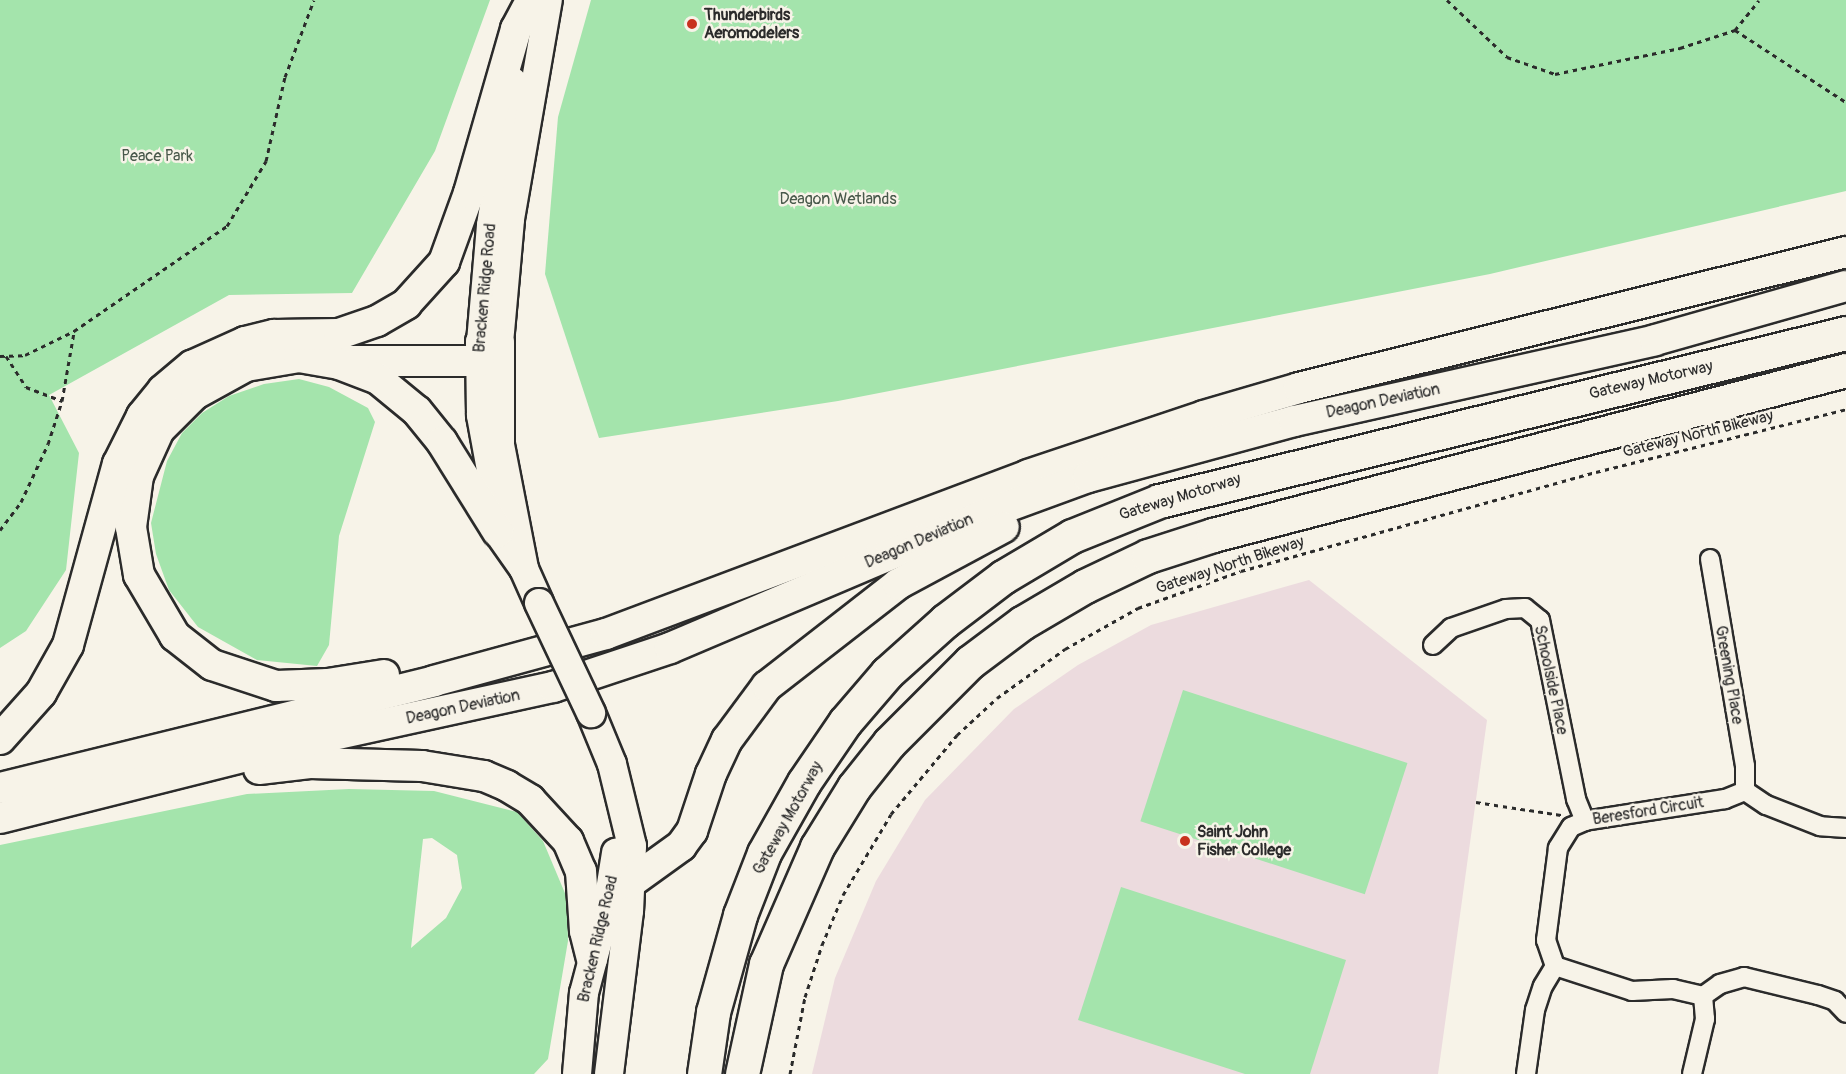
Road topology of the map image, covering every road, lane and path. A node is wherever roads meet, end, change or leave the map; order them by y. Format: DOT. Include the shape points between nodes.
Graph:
graph roads {
  1 [pos="314,0"];
  2 [pos="1447,0"];
  3 [pos="1759,0"];
  4 [pos="535,3"];
  5 [pos="1735,30"];
  6 [pos="1846,102"];
  7 [pos="1846,252"];
  8 [pos="1846,286"];
  9 [pos="74,332"];
  10 [pos="350,332"];
  11 [pos="1846,333"];
  12 [pos="489,352"];
  13 [pos="0,356"];
  14 [pos="6,356"];
  15 [pos="339,363"];
  16 [pos="1846,370"];
  17 [pos="62,401"];
  18 [pos="1846,409"];
  19 [pos="1088,477"];
  20 [pos="0,530"];
  21 [pos="498,532"];
  22 [pos="1710,559"];
  23 [pos="524,569"];
  24 [pos="1433,645"];
  25 [pos="513,660"];
  26 [pos="0,739"];
  27 [pos="170,775"];
  28 [pos="0,788"];
  29 [pos="1745,791"];
  30 [pos="1476,802"];
  31 [pos="621,803"];
  32 [pos="0,818"];
  33 [pos="1586,821"];
  34 [pos="1846,828"];
  35 [pos="631,882"];
  36 [pos="592,958"];
  37 [pos="1556,966"];
  38 [pos="1704,996"];
  39 [pos="1846,1013"];
  40 [pos="577,1074"];
  41 [pos="609,1074"];
  42 [pos="704,1074"];
  43 [pos="742,1074"];
  44 [pos="790,1074"];
  45 [pos="1526,1074"];
  46 [pos="1692,1074"];
  1 -- 9 [label="path" via="285,77 266,161 227,226"];
  2 -- 5 [label="path" via="1507,57 1555,74 1680,48"];
  3 -- 5 [label="path"];
  4 -- 10 [label="highway" via="516,29 469,193 444,262 406,304"];
  4 -- 12 [label="main road, Bracken Ridge Road" via="490,225"];
  5 -- 6 [label="path"];
  7 -- 25 [label="highway, Deagon Deviation" via="1204,416 1018,479 606,634"];
  8 -- 19 [label="highway, Deagon Deviation" via="1655,340 1294,420"];
  9 -- 14 [label="path" via="25,356"];
  9 -- 17 [label="path"];
  10 -- 12 [label="highway" via="362,338"];
  10 -- 26 [label="highway" via="274,335 245,342 192,366 163,390 142,416 118,464 68,645 41,693"];
  11 -- 42 [label="highway, Gateway Motorway" via="1159,501 1072,536 1004,578 945,621 887,673 845,722 804,782 764,853 722,972"];
  12 -- 15 [label="highway" via="351,358"];
  12 -- 21 [label="main road, Bracken Ridge Road" via="480,415 500,519"];
  12 -- 23 [label="main road, Bracken Ridge Road" via="500,445"];
  13 -- 14 [label="path"];
  14 -- 17 [label="path" via="26,387"];
  15 -- 21 [label="highway" via="378,380 417,411 453,459"];
  15 -- 25 [label="highway" via="299,357 246,366 195,394 159,430 138,476 131,526 139,575 160,617 175,636 212,665 276,686 328,684 484,653"];
  16 -- 43 [label="highway" via="1213,535 1148,556 1085,586 1022,623 970,662 889,743 854,788 817,847 766,964"];
  17 -- 20 [label="path" via="26,492"];
  18 -- 44 [label="path, Gateway North Bikeway" via="1596,472 1240,571 1138,608 1065,649 997,698 957,735 891,814 843,895 822,945 805,997"];
  19 -- 27 [label="highway, Deagon Deviation" via="976,518 610,670 553,687"];
  19 -- 35 [label="highway" via="1066,500 972,541 898,584 767,686 728,740 711,774 692,831 681,846"];
  21 -- 23 [label="main road, Bracken Ridge Road"];
  22 -- 29 [label="street, Greening Place" via="1745,766"];
  23 -- 31 [label="main road, Bracken Ridge Road, bridge" via="612,764"];
  24 -- 33 [label="street, Schoolside Place" via="1451,628 1506,609 1525,608 1540,620 1576,798"];
  25 -- 28 [label="highway, Deagon Deviation"];
  27 -- 32 [label="highway, Deagon Deviation"];
  27 -- 36 [label="highway" via="205,781 288,765 388,765 454,769 500,783 530,800 568,841 581,871 585,931"];
  29 -- 33 [label="street, Beresford Circuit" via="1725,799"];
  29 -- 34 [label="street" via="1766,805 1820,826"];
  30 -- 33 [label="path" via="1547,811"];
  31 -- 35 [label="main road, Bracken Ridge Road" via="630,825"];
  31 -- 36 [label="main road, Bracken Ridge Road" via="612,881"];
  33 -- 37 [label="street, Beresford Circuit" via="1571,827 1558,848 1546,940"];
  35 -- 41 [label="main road, Bracken Ridge Road"];
  36 -- 40 [label="main road, Bracken Ridge Road" via="578,1026"];
  37 -- 38 [label="street" via="1632,991 1673,989"];
  37 -- 45 [label="street" via="1543,986 1535,1010"];
  38 -- 39 [label="street" via="1720,984 1744,977 1763,979 1835,1001"];
  38 -- 46 [label="street" via="1706,1019"];
}
